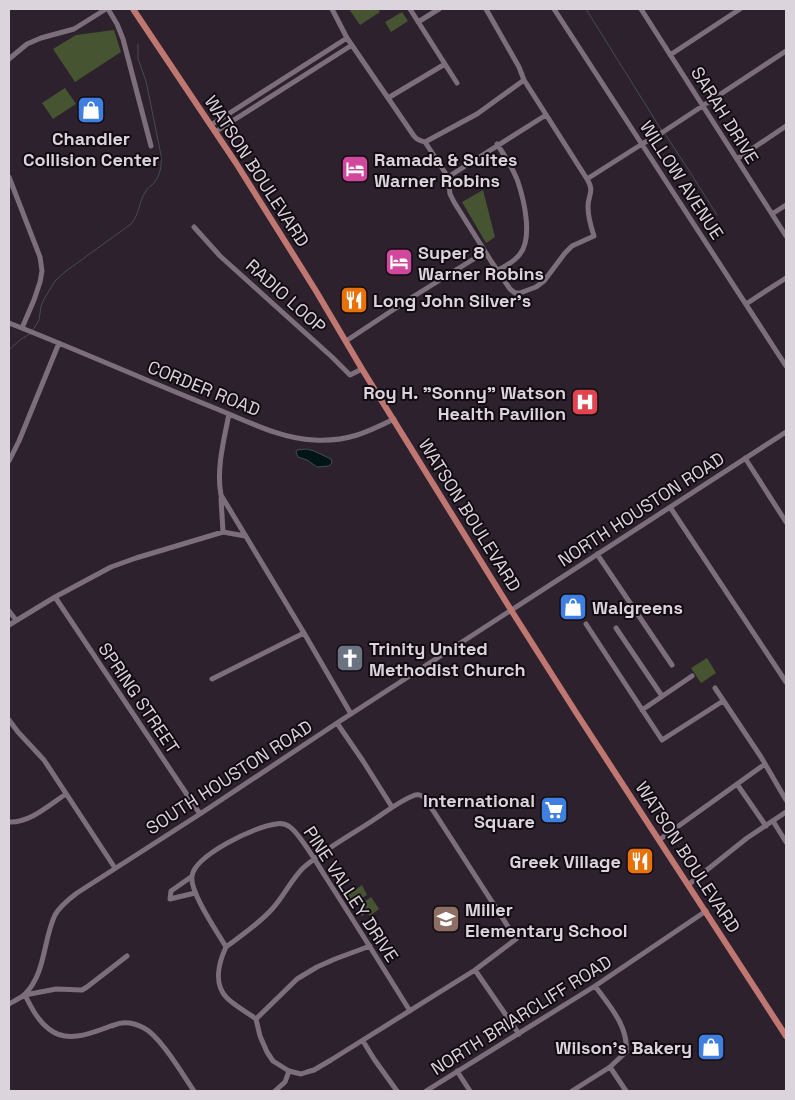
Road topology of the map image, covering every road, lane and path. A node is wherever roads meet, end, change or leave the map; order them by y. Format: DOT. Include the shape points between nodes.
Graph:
graph roads {
  1 [pos="107,9"];
  2 [pos="133,9"];
  3 [pos="332,9"];
  4 [pos="410,9"];
  5 [pos="439,9"];
  6 [pos="486,9"];
  7 [pos="554,9"];
  8 [pos="641,9"];
  9 [pos="740,9"];
  10 [pos="418,22"];
  11 [pos="348,38"];
  12 [pos="352,45"];
  13 [pos="786,51"];
  14 [pos="670,54"];
  15 [pos="9,59"];
  16 [pos="445,64"];
  17 [pos="524,80"];
  18 [pos="457,83"];
  19 [pos="388,98"];
  20 [pos="703,105"];
  21 [pos="546,115"];
  22 [pos="211,125"];
  23 [pos="786,126"];
  24 [pos="215,132"];
  25 [pos="425,142"];
  26 [pos="497,144"];
  27 [pos="642,144"];
  28 [pos="151,146"];
  29 [pos="737,159"];
  30 [pos="9,177"];
  31 [pos="448,177"];
  32 [pos="587,179"];
  33 [pos="786,205"];
  34 [pos="772,214"];
  35 [pos="194,227"];
  36 [pos="786,236"];
  37 [pos="485,252"];
  38 [pos="498,270"];
  39 [pos="786,278"];
  40 [pos="746,304"];
  41 [pos="9,323"];
  42 [pos="22,328"];
  43 [pos="346,341"];
  44 [pos="58,343"];
  45 [pos="786,366"];
  46 [pos="362,369"];
  47 [pos="229,414"];
  48 [pos="394,419"];
  49 [pos="786,432"];
  50 [pos="745,458"];
  51 [pos="9,462"];
  52 [pos="221,495"];
  53 [pos="670,507"];
  54 [pos="786,522"];
  55 [pos="223,532"];
  56 [pos="245,536"];
  57 [pos="597,554"];
  58 [pos="55,597"];
  59 [pos="9,610"];
  60 [pos="511,610"];
  61 [pos="16,620"];
  62 [pos="586,624"];
  63 [pos="9,625"];
  64 [pos="616,628"];
  65 [pos="304,633"];
  66 [pos="672,665"];
  67 [pos="692,676"];
  68 [pos="212,679"];
  69 [pos="786,682"];
  70 [pos="715,688"];
  71 [pos="662,696"];
  72 [pos="723,701"];
  73 [pos="642,710"];
  74 [pos="351,714"];
  75 [pos="9,720"];
  76 [pos="337,723"];
  77 [pos="765,764"];
  78 [pos="738,784"];
  79 [pos="66,794"];
  80 [pos="786,800"];
  81 [pos="392,807"];
  82 [pos="786,812"];
  83 [pos="200,814"];
  84 [pos="773,821"];
  85 [pos="9,822"];
  86 [pos="766,826"];
  87 [pos="659,840"];
  88 [pos="786,842"];
  89 [pos="314,859"];
  90 [pos="115,868"];
  91 [pos="191,877"];
  92 [pos="688,885"];
  93 [pos="195,892"];
  94 [pos="706,911"];
  95 [pos="370,946"];
  96 [pos="226,947"];
  97 [pos="127,956"];
  98 [pos="475,970"];
  99 [pos="595,986"];
  100 [pos="24,995"];
  101 [pos="9,1004"];
  102 [pos="410,1011"];
  103 [pos="256,1019"];
  104 [pos="519,1034"];
  105 [pos="786,1036"];
  106 [pos="363,1041"];
  107 [pos="610,1067"];
  108 [pos="289,1071"];
  109 [pos="457,1071"];
  110 [pos="194,1091"];
  111 [pos="275,1091"];
  112 [pos="397,1091"];
  113 [pos="426,1091"];
  114 [pos="470,1091"];
  115 [pos="572,1091"];
  116 [pos="626,1091"];
  1 -- 15 [label="street" via="74,29 27,44"];
  1 -- 28 [label="street" via="122,39"];
  2 -- 22 [label="main road, WATSON BOULEVARD"];
  3 -- 11 [label="street"];
  4 -- 10 [label="street"];
  5 -- 10 [label="street"];
  6 -- 17 [label="street"];
  7 -- 27 [label="street, WILLOW AVENUE"];
  8 -- 14 [label="street, SARAH DRIVE"];
  9 -- 14 [label="street"];
  10 -- 16 [label="street"];
  11 -- 12 [label="street"];
  11 -- 22 [label="street"];
  12 -- 19 [label="street"];
  12 -- 24 [label="street"];
  13 -- 20 [label="street"];
  14 -- 20 [label="street, SARAH DRIVE"];
  16 -- 18 [label="street"];
  16 -- 19 [label="street"];
  17 -- 21 [label="street"];
  17 -- 25 [label="street" via="477,114"];
  19 -- 25 [label="street" via="416,139"];
  20 -- 27 [label="street"];
  20 -- 29 [label="street, SARAH DRIVE"];
  21 -- 26 [label="street"];
  21 -- 32 [label="street"];
  22 -- 24 [label="main road, WATSON BOULEVARD"];
  23 -- 29 [label="street"];
  24 -- 43 [label="main road, WATSON BOULEVARD"];
  25 -- 31 [label="street"];
  26 -- 31 [label="street"];
  26 -- 38 [label="street" via="518,183 527,228 520,255"];
  27 -- 32 [label="street"];
  27 -- 40 [label="street, WILLOW AVENUE"];
  29 -- 34 [label="street, SARAH DRIVE"];
  30 -- 42 [label="street" via="40,257 42,271"];
  31 -- 37 [label="street" via="450,194"];
  32 -- 38 [label="street" via="592,190 588,207 594,236 572,246 544,281 526,292 515,293"];
  33 -- 34 [label="street"];
  34 -- 36 [label="street, SARAH DRIVE"];
  35 -- 46 [label="street, RADIO LOOP" via="220,256 350,375"];
  37 -- 38 [label="street"];
  37 -- 43 [label="street"];
  39 -- 40 [label="street"];
  40 -- 45 [label="street, WILLOW AVENUE"];
  41 -- 42 [label="street, CORDER ROAD"];
  42 -- 44 [label="street, CORDER ROAD"];
  43 -- 46 [label="main road, WATSON BOULEVARD"];
  44 -- 47 [label="street, CORDER ROAD"];
  44 -- 51 [label="street"];
  46 -- 48 [label="main road, WATSON BOULEVARD"];
  47 -- 48 [label="street, CORDER ROAD" via="289,436 313,440 356,436"];
  47 -- 52 [label="street" via="220,462"];
  48 -- 60 [label="main road, WATSON BOULEVARD"];
  49 -- 50 [label="street, NORTH HOUSTON ROAD"];
  50 -- 53 [label="street, NORTH HOUSTON ROAD"];
  50 -- 54 [label="street"];
  52 -- 55 [label="street"];
  52 -- 56 [label="street"];
  53 -- 57 [label="street, NORTH HOUSTON ROAD"];
  53 -- 69 [label="street"];
  55 -- 56 [label="street"];
  55 -- 58 [label="street" via="110,566"];
  56 -- 65 [label="street"];
  57 -- 60 [label="street, NORTH HOUSTON ROAD"];
  57 -- 66 [label="street"];
  58 -- 61 [label="street"];
  58 -- 83 [label="street, SPRING STREET"];
  59 -- 61 [label="street"];
  60 -- 74 [label="street, SOUTH HOUSTON ROAD"];
  60 -- 87 [label="main road, WATSON BOULEVARD"];
  61 -- 63 [label="street"];
  62 -- 73 [label="street"];
  64 -- 71 [label="street"];
  65 -- 68 [label="street"];
  65 -- 74 [label="street"];
  67 -- 71 [label="street"];
  70 -- 72 [label="street"];
  71 -- 73 [label="street"];
  72 -- 73 [label="street" via="662,740"];
  72 -- 77 [label="street"];
  74 -- 76 [label="street, SOUTH HOUSTON ROAD"];
  75 -- 79 [label="street" via="44,760"];
  76 -- 81 [label="street"];
  76 -- 83 [label="street, SOUTH HOUSTON ROAD"];
  77 -- 78 [label="street"];
  77 -- 80 [label="street"];
  78 -- 86 [label="street"];
  78 -- 87 [label="street"];
  79 -- 85 [label="street" via="41,812"];
  79 -- 90 [label="street"];
  81 -- 89 [label="street"];
  81 -- 98 [label="street" via="416,795 425,798 516,939"];
  82 -- 84 [label="street"];
  83 -- 90 [label="street, SOUTH HOUSTON ROAD"];
  84 -- 86 [label="street"];
  84 -- 88 [label="street"];
  86 -- 92 [label="street"];
  87 -- 92 [label="main road, WATSON BOULEVARD"];
  89 -- 91 [label="street, PINE VALLEY DRIVE" via="295,831 282,823 275,824 256,828 216,849 195,867"];
  89 -- 95 [label="street, PINE VALLEY DRIVE"];
  89 -- 96 [label="street" via="302,869 264,918"];
  90 -- 100 [label="street, SOUTH HOUSTON ROAD" via="64,903 56,914 38,974"];
  91 -- 93 [label="street"];
  91 -- 93 [label="street, PINE VALLEY DRIVE" via="171,891 170,899"];
  92 -- 94 [label="main road, WATSON BOULEVARD"];
  93 -- 96 [label="street"];
  94 -- 99 [label="street, NORTH BRIARCLIFF ROAD"];
  94 -- 105 [label="main road, WATSON BOULEVARD"];
  95 -- 102 [label="street, PINE VALLEY DRIVE"];
  95 -- 103 [label="street" via="317,967 297,979"];
  96 -- 103 [label="street" via="218,974 220,988 226,997"];
  97 -- 100 [label="street" via="82,990 56,989"];
  98 -- 102 [label="street"];
  98 -- 104 [label="street"];
  99 -- 104 [label="street, NORTH BRIARCLIFF ROAD"];
  99 -- 107 [label="street" via="618,1017 627,1043 626,1052"];
  100 -- 101 [label="street, SOUTH HOUSTON ROAD"];
  100 -- 110 [label="street" via="50,1030 64,1037 84,1035 122,1023 146,1028 169,1054"];
  102 -- 106 [label="street"];
  103 -- 108 [label="street" via="267,1052 273,1061"];
  104 -- 109 [label="street, NORTH BRIARCLIFF ROAD"];
  106 -- 108 [label="street" via="314,1070 301,1074"];
  106 -- 112 [label="street"];
  107 -- 115 [label="street"];
  107 -- 116 [label="street"];
  108 -- 111 [label="street" via="285,1082"];
  109 -- 113 [label="street, NORTH BRIARCLIFF ROAD"];
  109 -- 114 [label="street"];
}
